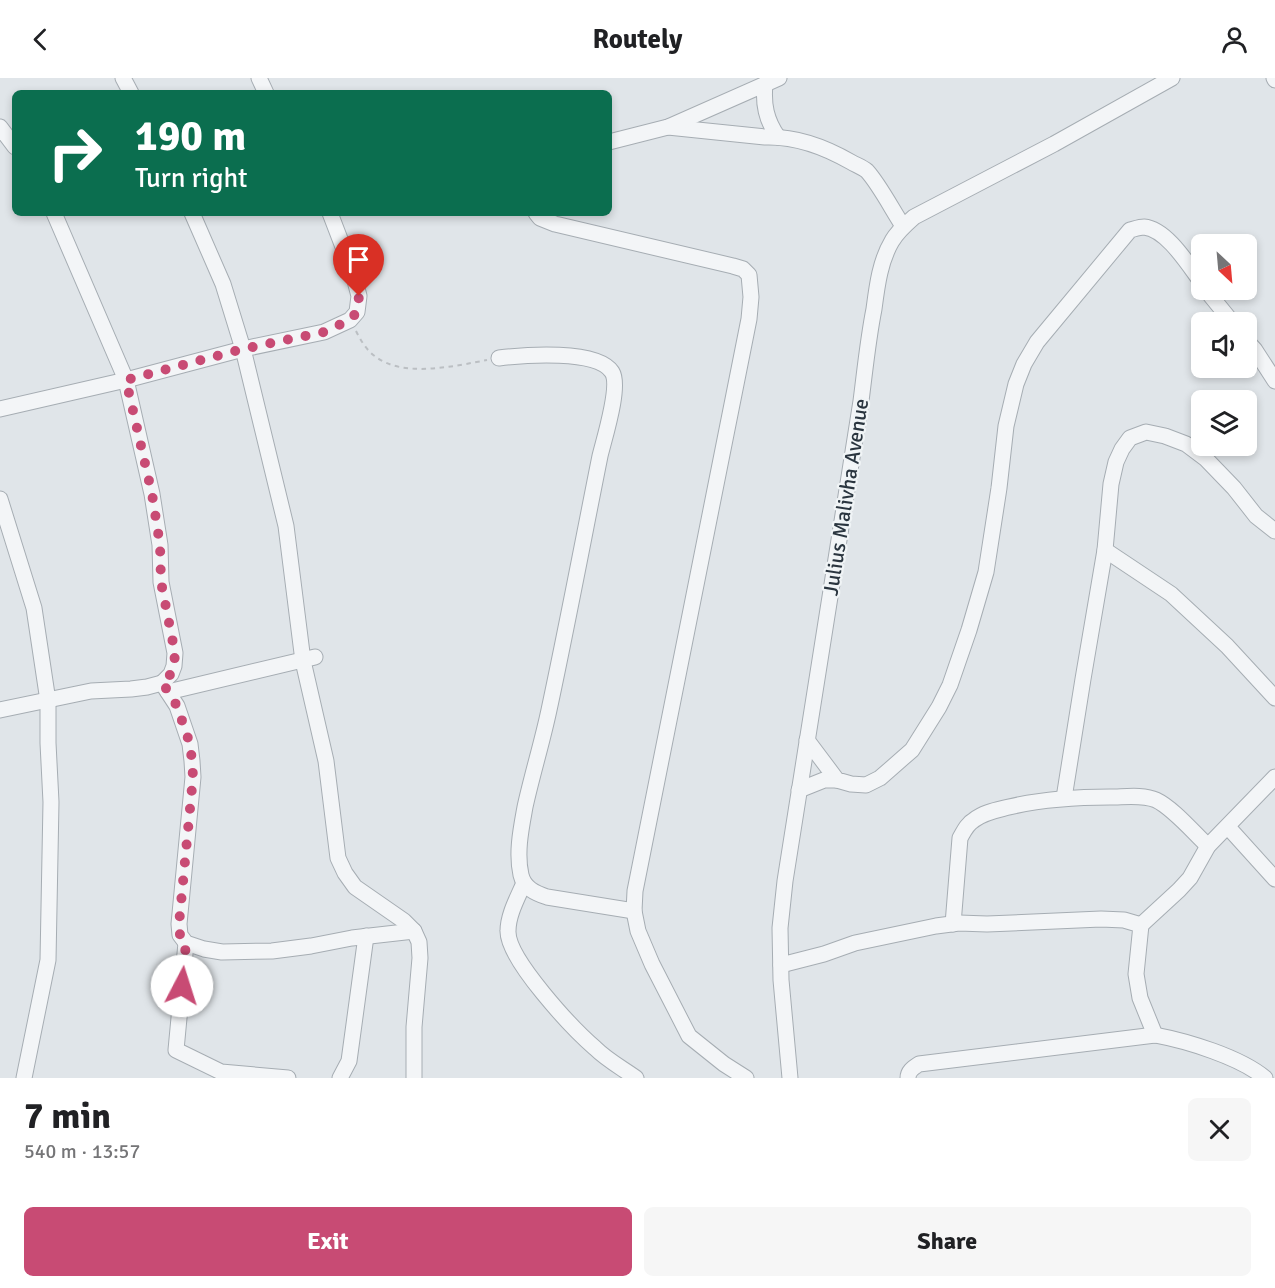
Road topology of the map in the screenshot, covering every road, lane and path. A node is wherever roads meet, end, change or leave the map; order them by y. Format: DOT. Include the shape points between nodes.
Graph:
graph roads {
  1 [pos="779,78"];
  2 [pos="1172,78"];
  3 [pos="765,84"];
  4 [pos="0,127"];
  5 [pos="668,127"];
  6 [pos="778,137"];
  7 [pos="612,141"];
  8 [pos="12,143"];
  9 [pos="55,216"];
  10 [pos="193,216"];
  11 [pos="331,216"];
  12 [pos="538,216"];
  13 [pos="903,226"];
  14 [pos="1191,268"];
  15 [pos="1214,300"];
  16 [pos="1224,312"];
  17 [pos="350,320"];
  18 [pos="243,349"];
  19 [pos="1257,353"];
  20 [pos="499,358"];
  21 [pos="126,380"];
  22 [pos="1275,381"];
  23 [pos="0,409"];
  24 [pos="0,499"];
  25 [pos="1275,531"];
  26 [pos="1106,550"];
  27 [pos="309,659"];
  28 [pos="165,687"];
  29 [pos="1275,698"];
  30 [pos="48,701"];
  31 [pos="0,710"];
  32 [pos="807,740"];
  33 [pos="1275,777"];
  34 [pos="837,780"];
  35 [pos="799,790"];
  36 [pos="1064,798"];
  37 [pos="1228,827"];
  38 [pos="1208,846"];
  39 [pos="1275,879"];
  40 [pos="524,883"];
  41 [pos="634,911"];
  42 [pos="953,924"];
  43 [pos="1142,925"];
  44 [pos="414,931"];
  45 [pos="366,936"];
  46 [pos="186,943"];
  47 [pos="781,965"];
  48 [pos="1155,1035"];
  49 [pos="24,1078"];
  50 [pos="288,1078"];
  51 [pos="340,1078"];
  52 [pos="414,1078"];
  53 [pos="636,1078"];
  54 [pos="746,1078"];
  55 [pos="790,1078"];
  56 [pos="908,1078"];
  57 [pos="1265,1078"];
  1 -- 3 [label="street"];
  2 -- 13 [label="street, Julius Malivha Avenue"];
  3 -- 5 [label="street"];
  3 -- 6 [label="street" via="766,113"];
  4 -- 8 [label="street"];
  5 -- 6 [label="street"];
  5 -- 7 [label="street"];
  6 -- 13 [label="street" via="824,148 866,171"];
  9 -- 21 [label="street"];
  10 -- 18 [label="street" via="223,284"];
  11 -- 17 [label="street" via="359,296 357,312"];
  12 -- 41 [label="street" via="555,224 743,269 751,282 741,365"];
  13 -- 32 [label="street, Julius Malivha Avenue" via="880,271"];
  14 -- 34 [label="street" via="1156,231 1143,227 1130,230 1037,342 1024,364 1010,405 986,572 950,686 912,750 879,778 866,785"];
  15 -- 16 [label="street"];
  17 -- 18 [label="street" via="324,332"];
  17 -- 20 [label="path" via="366,348 375,357 394,365 446,368"];
  18 -- 21 [label="street"];
  18 -- 27 [label="street" via="286,526"];
  19 -- 22 [label="street"];
  20 -- 40 [label="street" via="572,355 606,365 615,383 560,661 521,829 520,874"];
  21 -- 23 [label="street"];
  21 -- 28 [label="street" via="152,494 161,582 175,653"];
  24 -- 30 [label="street" via="34,608"];
  25 -- 26 [label="street" via="1256,516 1206,459 1186,444 1146,432 1130,438 1116,462"];
  26 -- 29 [label="street" via="1171,594"];
  26 -- 36 [label="street"];
  27 -- 28 [label="street"];
  27 -- 44 [label="street" via="338,858 355,887"];
  28 -- 30 [label="street" via="91,691"];
  28 -- 46 [label="street" via="177,706 190,744 193,777 179,924"];
  30 -- 31 [label="street"];
  30 -- 49 [label="street" via="48,960"];
  32 -- 34 [label="street"];
  32 -- 35 [label="street, Julius Malivha Avenue"];
  33 -- 37 [label="street"];
  34 -- 35 [label="street" via="824,780"];
  35 -- 47 [label="street, Julius Malivha Avenue" via="780,928"];
  36 -- 38 [label="street" via="1155,800"];
  36 -- 42 [label="street" via="999,809 966,827 960,838"];
  37 -- 38 [label="street"];
  37 -- 39 [label="street"];
  38 -- 43 [label="street" via="1190,878"];
  40 -- 41 [label="street" via="547,897"];
  40 -- 53 [label="street" via="511,913 507,933 511,947 563,1017 596,1050"];
  41 -- 54 [label="street" via="652,964 689,1036"];
  42 -- 43 [label="street" via="1101,919"];
  42 -- 47 [label="street" via="855,943"];
  43 -- 48 [label="street" via="1136,974 1140,998"];
  44 -- 45 [label="street"];
  44 -- 52 [label="street" via="420,958"];
  45 -- 46 [label="street" via="272,951 222,952"];
  45 -- 51 [label="street" via="349,1061"];
  46 -- 50 [label="street" via="176,1050 221,1072"];
  47 -- 55 [label="street, Julius Malivha Avenue"];
  48 -- 56 [label="street" via="919,1064"];
  48 -- 57 [label="street" via="1193,1044"];
}
